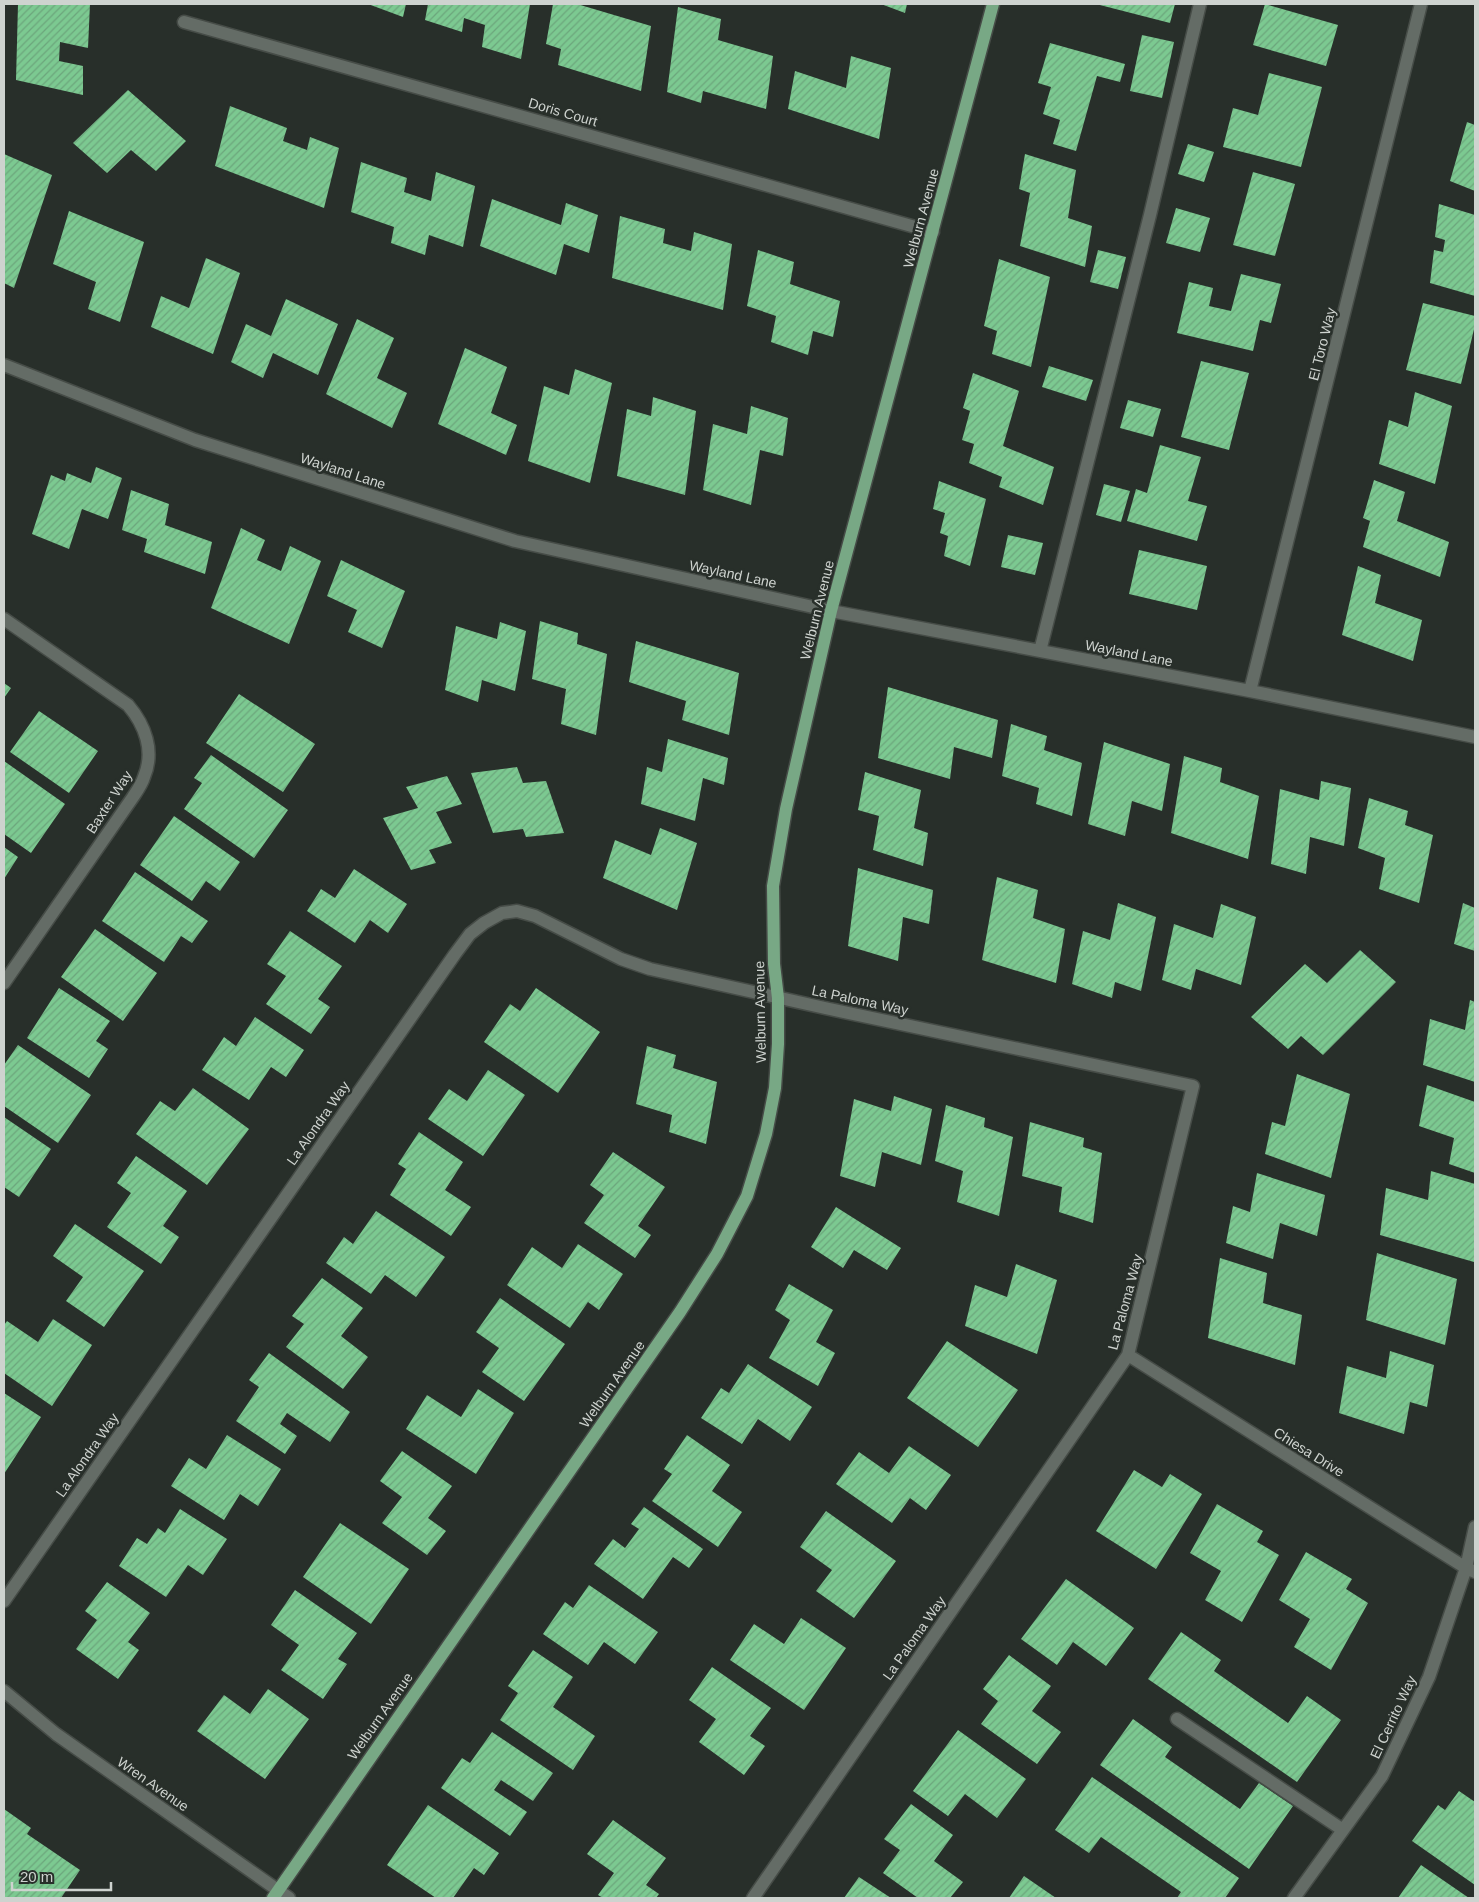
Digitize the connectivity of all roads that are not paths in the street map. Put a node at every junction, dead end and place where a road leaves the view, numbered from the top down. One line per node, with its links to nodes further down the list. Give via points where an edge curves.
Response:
1 (993, 4): 5 (main road, Welburn Avenue)
2 (1200, 4): 9 (street)
3 (1421, 4): 10 (street, El Toro Way)
4 (184, 22): 5 (street, Doris Court)
5 (933, 232): 7 (main road, Welburn Avenue)
6 (4, 365): 7 (street, Wayland Lane, via 195,440 515,541)
7 (830, 611): 9 (street, Wayland Lane); 13 (main road, Welburn Avenue, via 786,809 773,886)
8 (4, 618): 12 (street, Baxter Way, via 128,705 145,731 149,756 145,777 133,797)
9 (1040, 651): 10 (street, Wayland Lane)
10 (1250, 691): 11 (street, Wayland Lane)
11 (1475, 737)
12 (4, 983)
13 (778, 998): 14 (street, La Paloma Way, via 1193,1086); 17 (street, La Alondra Way, via 650,969 621,959 535,916 502,913 484,923 454,954); 21 (main road, Welburn Avenue, via 775,1088 766,1134 747,1196 717,1254)
14 (1128, 1355): 16 (street, Chiesa Drive); 22 (street, La Paloma Way)
15 (1475, 1527): 16 (street, El Cerrito Way)
16 (1470, 1570): 20 (street, El Cerrito Way, via 1426,1685 1382,1776)
17 (4, 1601)
18 (4, 1691): 21 (street, Wren Avenue, via 56,1734)
19 (1177, 1719): 20 (street)
20 (1343, 1830): 23 (street, El Cerrito Way)
21 (280, 1896)
22 (753, 1898)
23 (1294, 1898)

